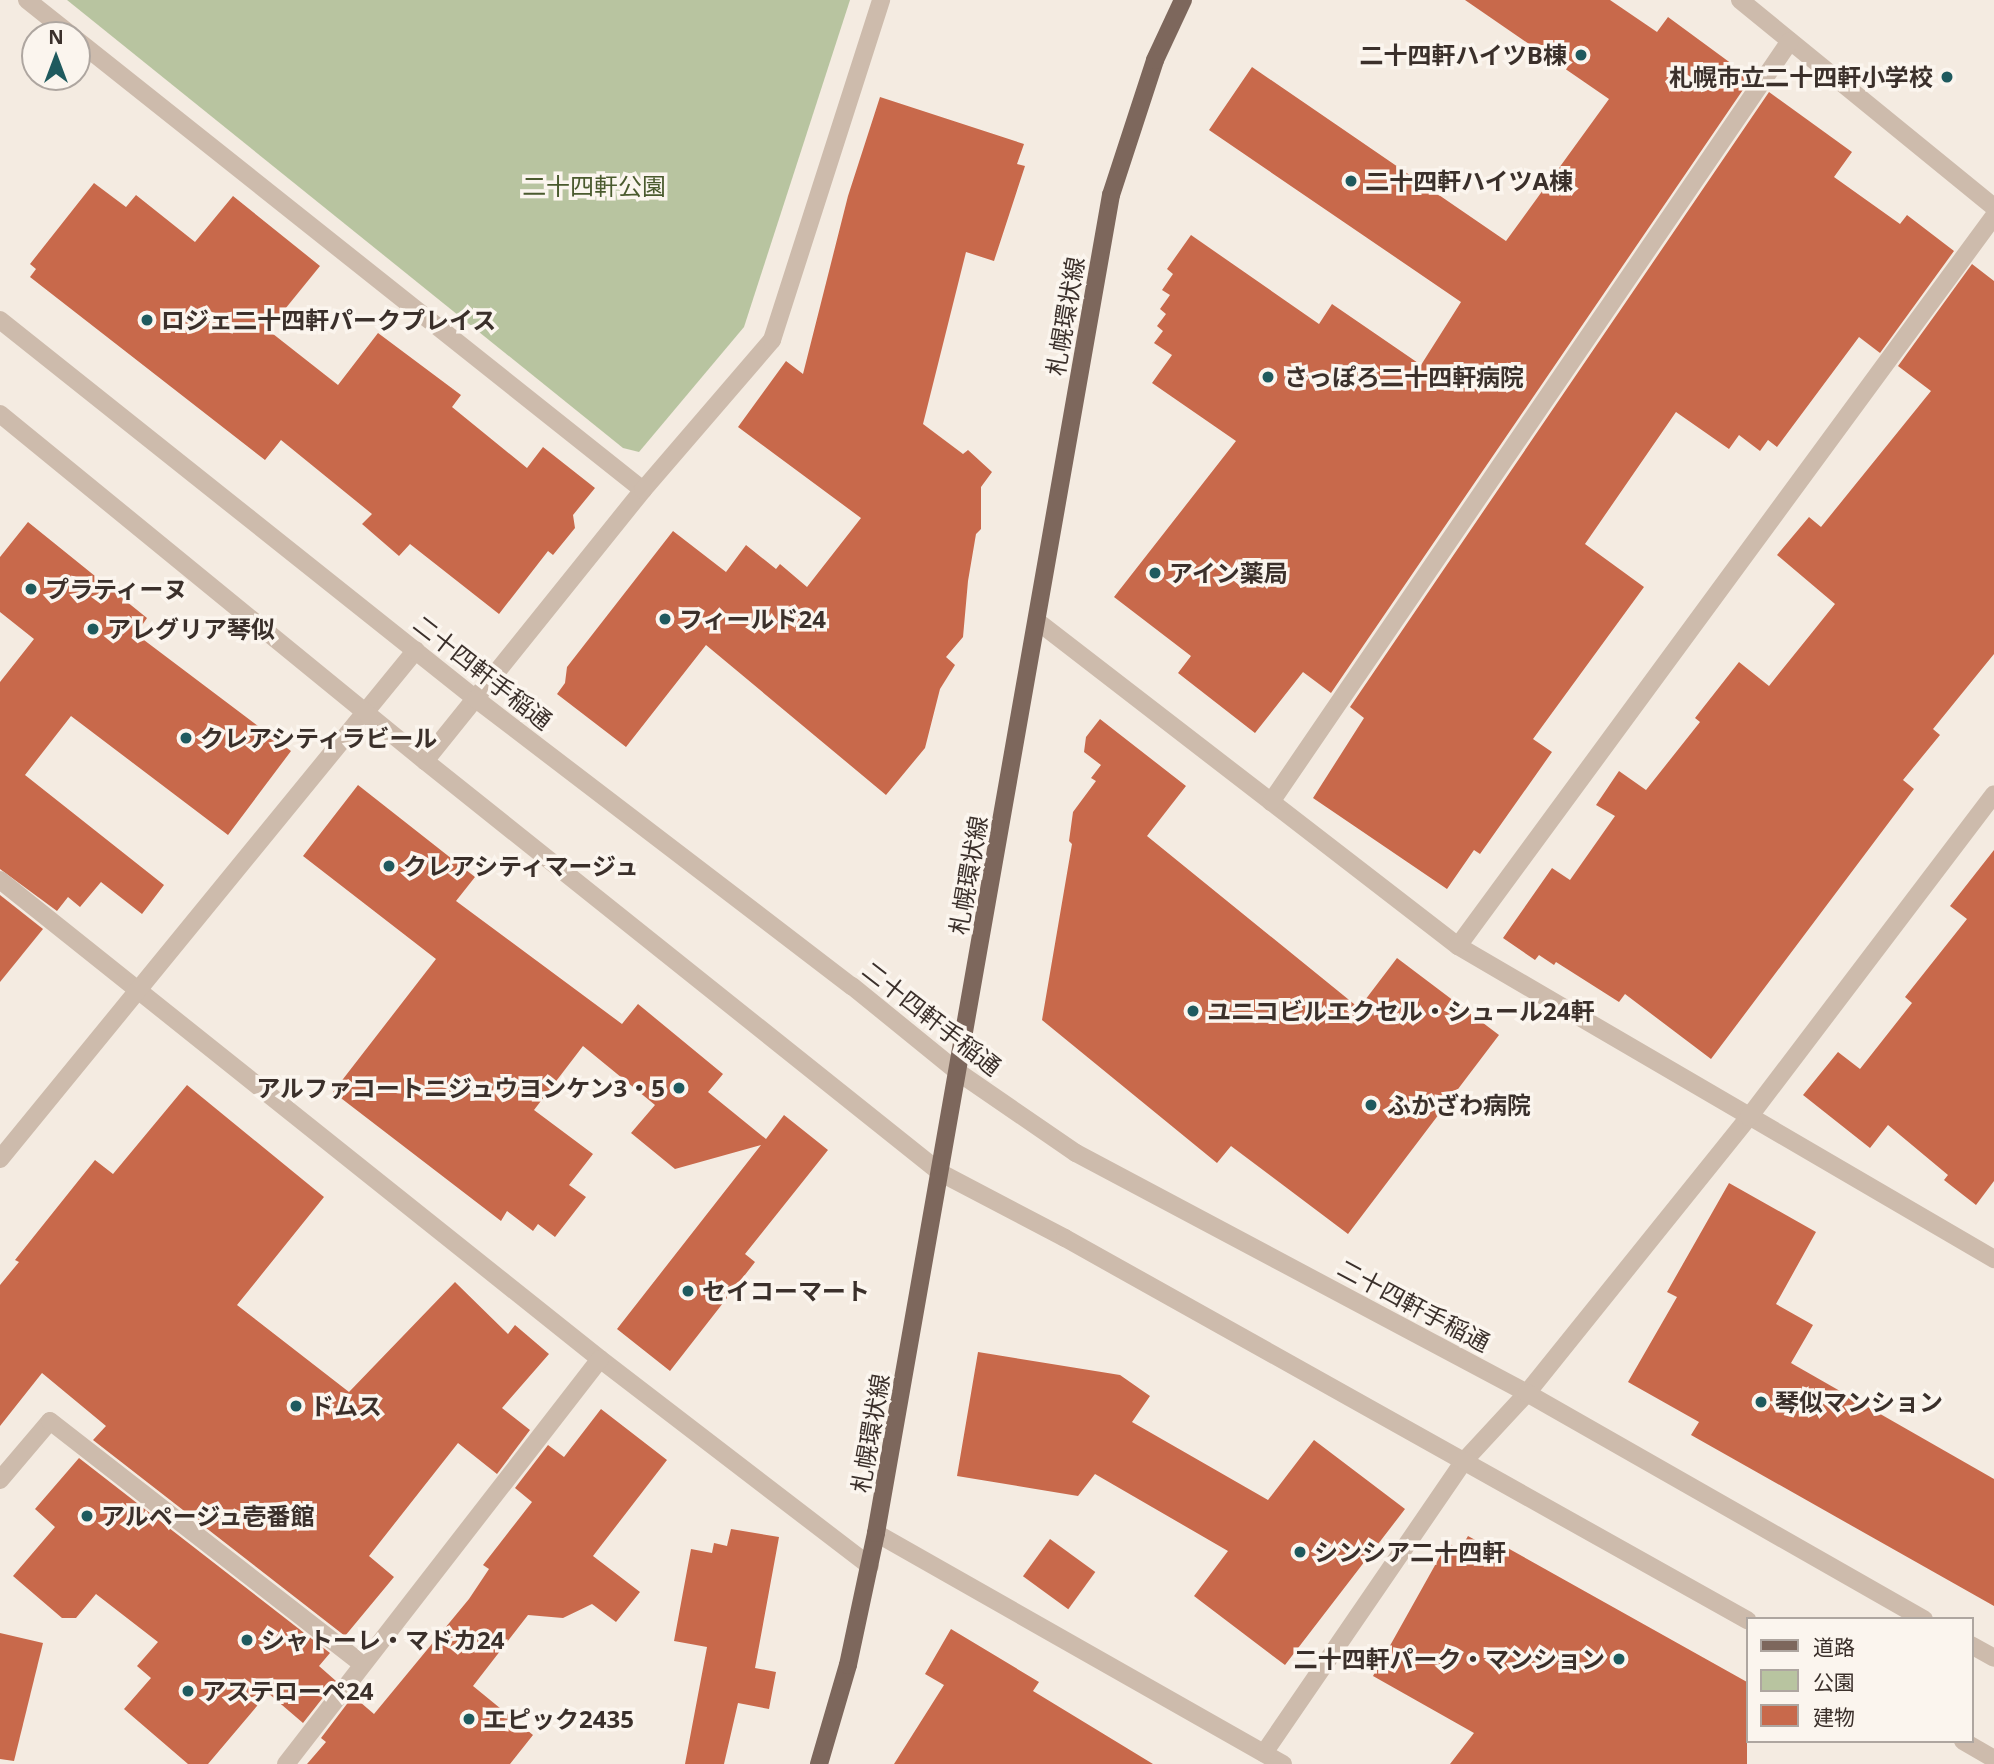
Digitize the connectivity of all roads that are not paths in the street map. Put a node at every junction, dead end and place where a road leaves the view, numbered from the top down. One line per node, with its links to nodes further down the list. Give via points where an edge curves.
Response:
1 (27, 0): 5 (street)
2 (881, 0): 12 (street, via 772,340)
3 (1183, 0): 13 (main road, 札幌環状線, via 1155,61 1111,195)
4 (1740, 0): 6 (street)
5 (53, 21)
6 (1790, 41): 8 (street); 19 (street)
7 (91, 51): 12 (street)
8 (1994, 207)
9 (1994, 216): 21 (street)
10 (0, 320): 14 (street, 二十四軒手稲通)
11 (0, 414): 16 (street)
12 (643, 490): 15 (street)
13 (1037, 621): 19 (street); 23 (main road, 札幌環状線)
14 (416, 650): 15 (street, 二十四軒手稲通); 16 (street)
15 (476, 699): 17 (street); 23 (street, 二十四軒手稲通)
16 (366, 712): 17 (street); 22 (street)
17 (425, 761): 26 (street)
18 (1994, 794): 24 (street)
19 (1271, 802): 21 (street)
20 (0, 880): 22 (street)
21 (1458, 946): 24 (street)
22 (138, 991): 25 (street); 28 (street)
23 (958, 1072): 26 (main road, 札幌環状線); 29 (street, 二十四軒手稲通, via 1076,1153)
24 (1749, 1117): 27 (street); 29 (street)
25 (0, 1159)
26 (941, 1173): 30 (street); 32 (main road, 札幌環状線)
27 (1994, 1259)
28 (600, 1359): 33 (street); 38 (street)
29 (1527, 1393): 30 (street); 34 (street, 二十四軒手稲通)
30 (1464, 1461): 35 (street); 40 (street)
31 (0, 1480): 38 (street, via 50,1421)
32 (876, 1533): 33 (main road, 札幌環状線); 40 (street)
33 (870, 1566): 43 (main road, 札幌環状線, via 848,1665)
34 (1920, 1617)
35 (1745, 1619)
36 (1973, 1646): 37 (street)
37 (1994, 1658)
38 (362, 1664): 42 (street)
39 (1966, 1743): 41 (street)
40 (1264, 1753): 44 (street)
41 (1994, 1759)
42 (286, 1764)
43 (818, 1764)
44 (1283, 1764)

